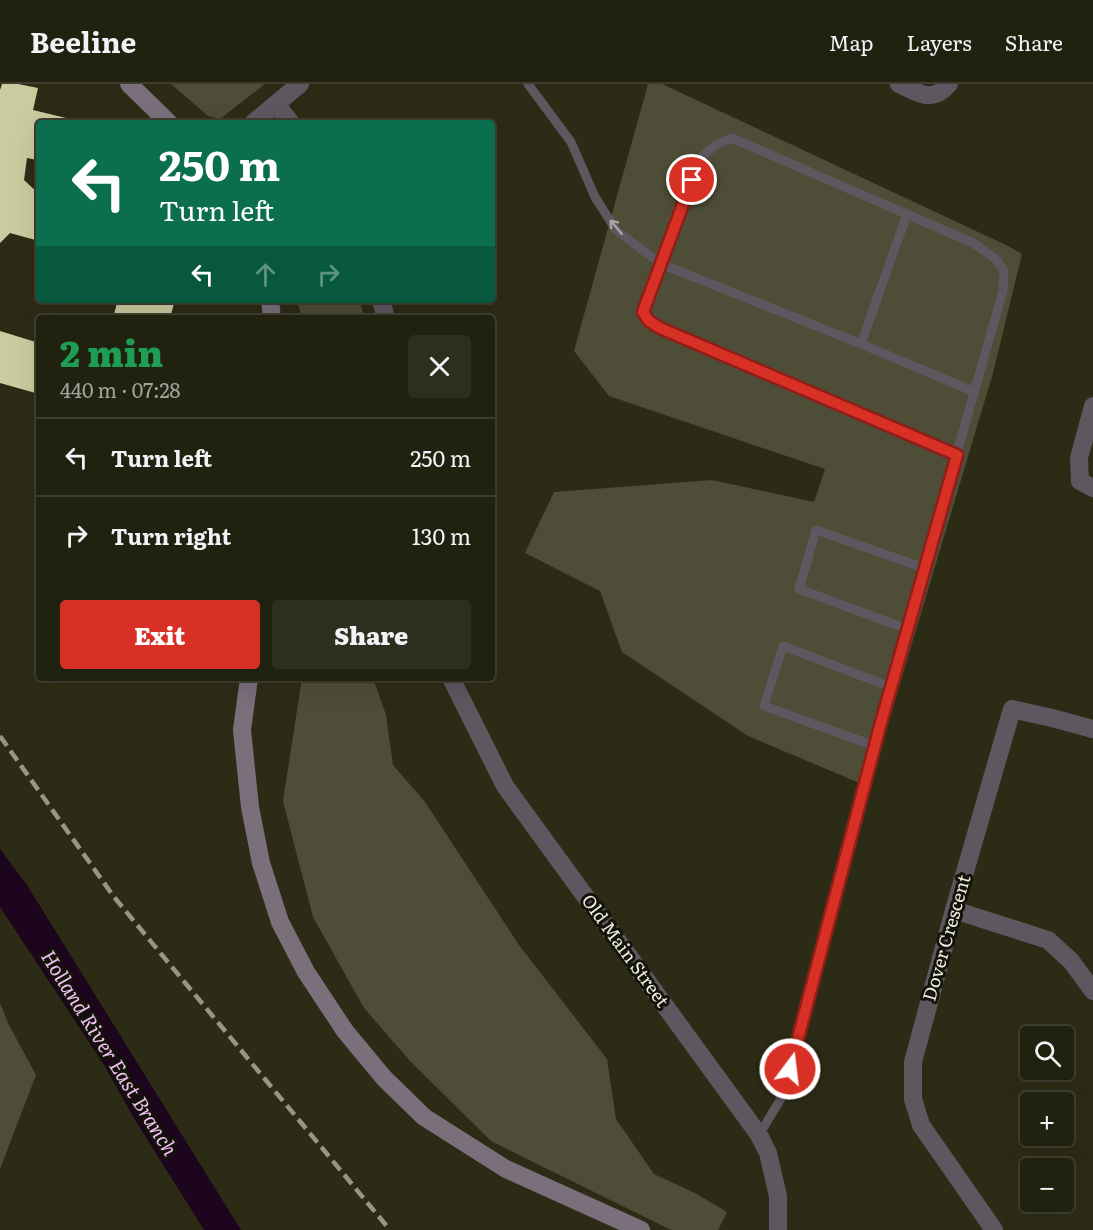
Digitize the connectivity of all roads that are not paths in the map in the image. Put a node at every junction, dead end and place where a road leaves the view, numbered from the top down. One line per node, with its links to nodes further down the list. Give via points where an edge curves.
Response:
1 (129, 84): 7 (main road)
2 (300, 84): 6 (street)
3 (528, 84): 11 (lane, one-way to 3, via 616,230 595,197 571,142)
4 (899, 84): 5 (street, via 926,96 943,91)
5 (949, 84)
6 (276, 104): 8 (street); 9 (street)
7 (166, 120)
8 (257, 120)
9 (289, 120)
10 (907, 214): 11 (lane, via 732,138 699,159); 12 (lane); 13 (lane, via 973,243 996,259 1004,271 1003,291)
11 (661, 264): 12 (lane); 15 (lane, via 643,312 649,321)
12 (861, 344): 13 (lane)
13 (975, 392): 15 (lane)
14 (1093, 406): 16 (street, via 1079,458 1080,481)
15 (957, 455): 17 (lane)
16 (1093, 488)
17 (924, 568): 18 (lane); 18 (lane, via 816,530 799,589)
18 (907, 628): 21 (lane)
19 (249, 681): 27 (main road, via 242,730 261,863 280,921 306,972 345,1031 384,1078 424,1117 506,1169)
20 (452, 681): 26 (street, Old Main Street, via 505,786)
21 (891, 687): 23 (lane); 23 (lane, via 783,646 764,706)
22 (1093, 729): 24 (street, Dover Crescent, via 1012,709)
23 (875, 746): 26 (lane, via 784,1092)
24 (954, 910): 25 (street, via 1048,940 1071,961); 29 (street, Dover Crescent, via 913,1062 913,1099 921,1125)
25 (1093, 991)
26 (759, 1135): 28 (street, Old Main Street, via 768,1153 778,1196)
27 (641, 1230)
28 (778, 1230)
29 (993, 1230)

